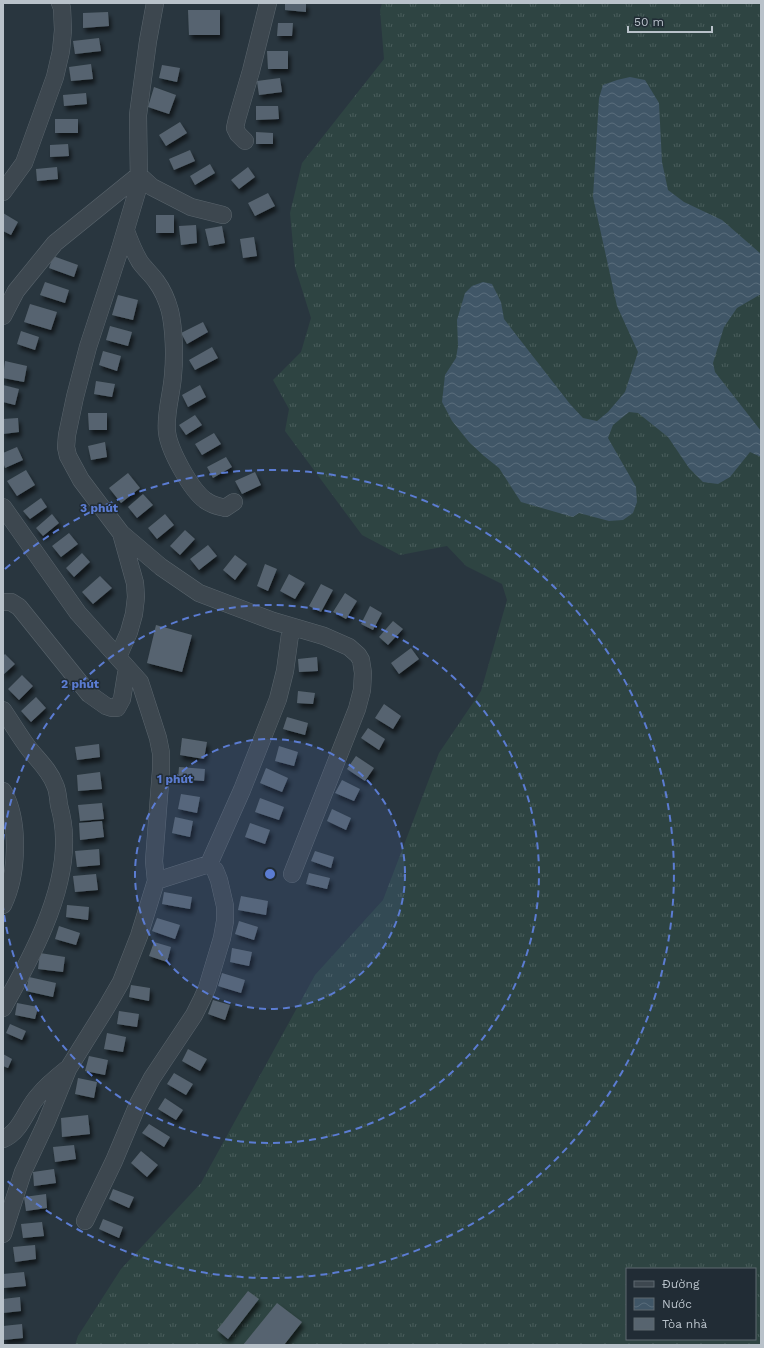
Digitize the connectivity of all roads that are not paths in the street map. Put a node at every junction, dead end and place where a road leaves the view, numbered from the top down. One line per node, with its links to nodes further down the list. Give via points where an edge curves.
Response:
1 (155, 3): 5 (street, via 138,115)
2 (268, 3): 4 (street, via 235,128)
3 (65, 5): 6 (street, via 61,51 54,76 24,163)
4 (245, 141)
5 (139, 175): 7 (street, via 152,187 191,207); 8 (street, via 137,196); 9 (street, via 55,243 16,291)
6 (3, 192)
7 (223, 215)
8 (126, 232): 10 (street, via 140,261 167,300 170,313 174,374 167,433 173,452 181,469 204,500 214,506 225,508); 12 (street, via 88,347 66,447 81,480)
9 (3, 316)
10 (234, 502)
11 (3, 507): 15 (street, via 78,613)
12 (121, 533): 14 (street, via 161,567 199,593); 15 (street, via 135,583 136,597)
13 (3, 602): 15 (street, via 11,602 19,607 90,694 112,708 117,708 122,699)
14 (291, 626): 18 (street, via 282,684 273,713); 19 (street, via 349,647 361,660 363,673 357,709)
15 (123, 662): 20 (street, via 140,682 161,753 161,789 154,861)
16 (3, 710): 22 (street, via 43,764 55,785 63,821 64,840 63,864 54,902)
17 (3, 791): 21 (street, via 8,800 16,858)
18 (209, 864): 20 (street); 25 (street, via 219,880 225,906 225,921 207,988 194,1015 138,1104)
19 (292, 874)
20 (156, 881): 23 (street, via 121,982)
21 (3, 905)
22 (3, 1008)
23 (68, 1069): 24 (street, via 37,1096 17,1128); 26 (street, via 23,1172)
24 (3, 1139)
25 (85, 1221)
26 (3, 1234)

